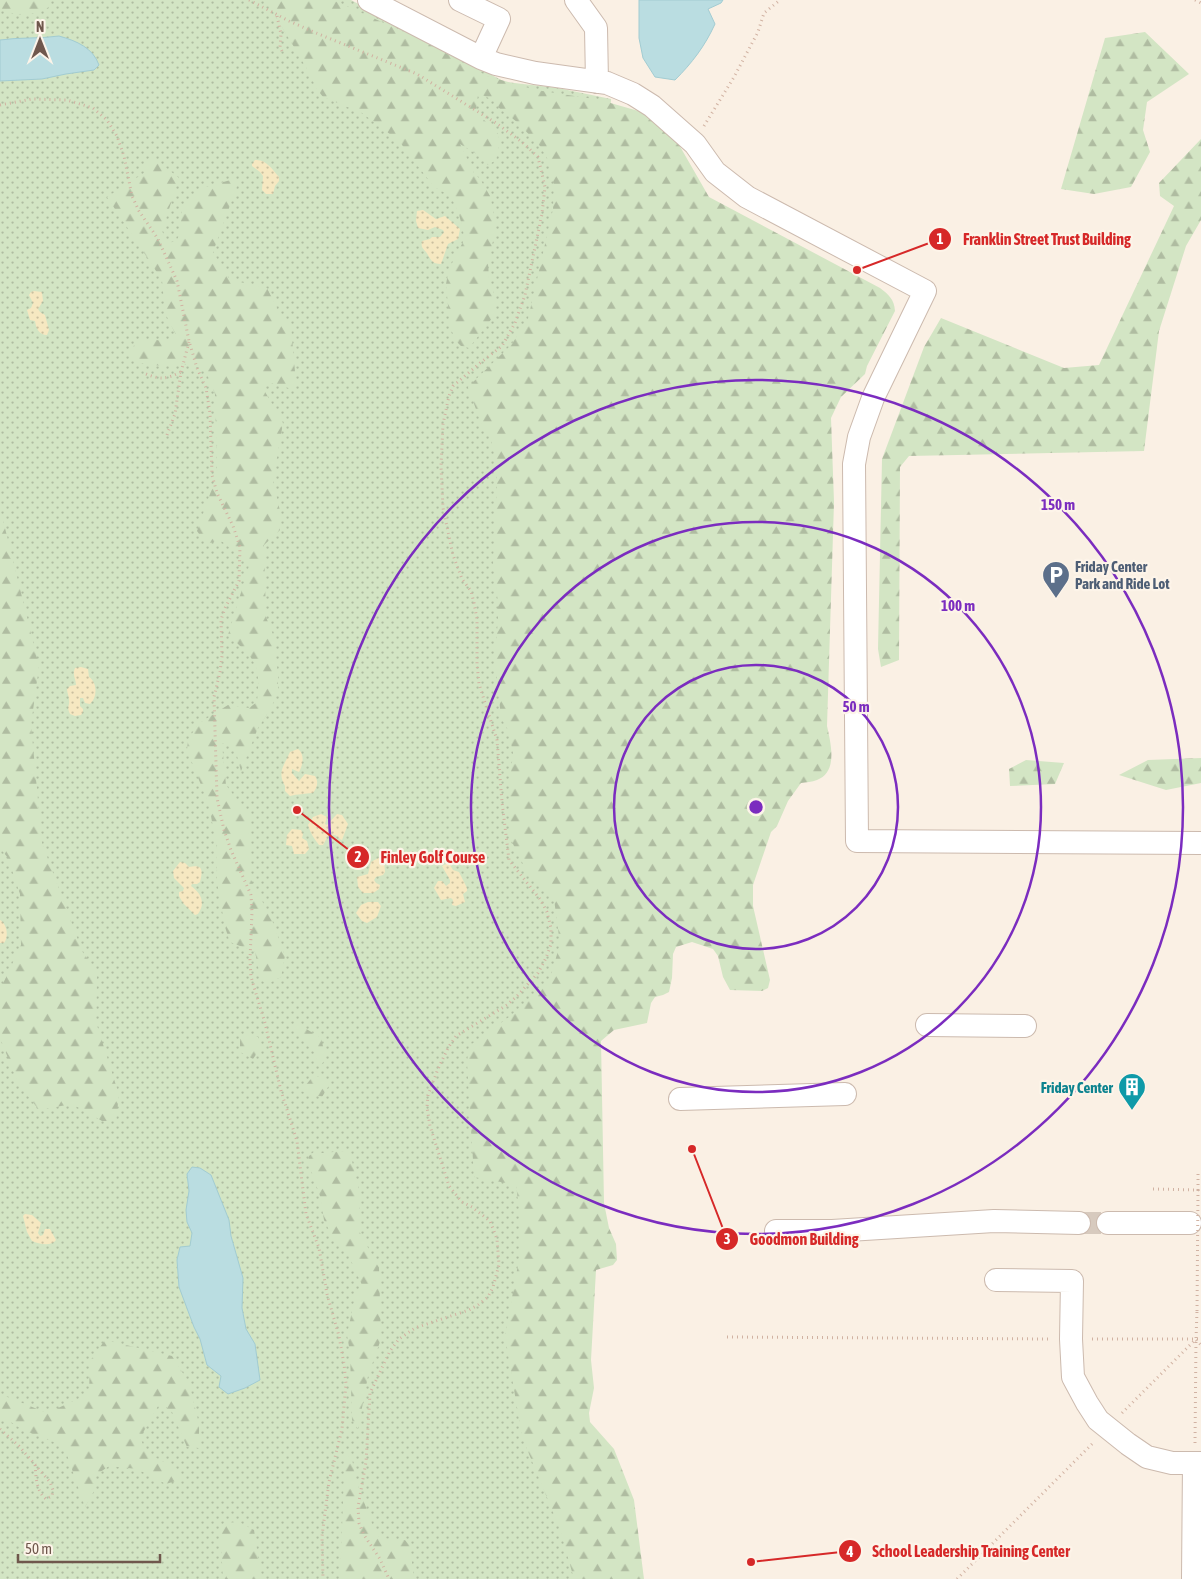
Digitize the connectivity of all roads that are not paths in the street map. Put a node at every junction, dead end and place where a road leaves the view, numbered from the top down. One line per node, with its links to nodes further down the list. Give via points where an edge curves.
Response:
1 (369, 0): 4 (lane)
2 (460, 0): 4 (lane, via 499,19)
3 (576, 0): 5 (lane, via 596,28)
4 (481, 58): 5 (lane, via 535,73)
5 (597, 82): 6 (lane, via 633,94 652,106 695,144 715,172 748,197 925,292 873,398 859,437 854,464 857,841)
6 (1201, 843)
7 (927, 1025): 8 (lane)
8 (1025, 1026)
9 (845, 1094): 10 (lane)
10 (680, 1099)
11 (1079, 1223): 14 (lane, via 994,1222)
12 (1108, 1223): 13 (lane)
13 (1190, 1223)
14 (776, 1231)
15 (996, 1280): 16 (lane, via 1072,1280 1073,1377 1086,1403 1098,1420 1147,1457 1172,1463)
16 (1198, 1463): 17 (lane)
17 (1193, 1579)

